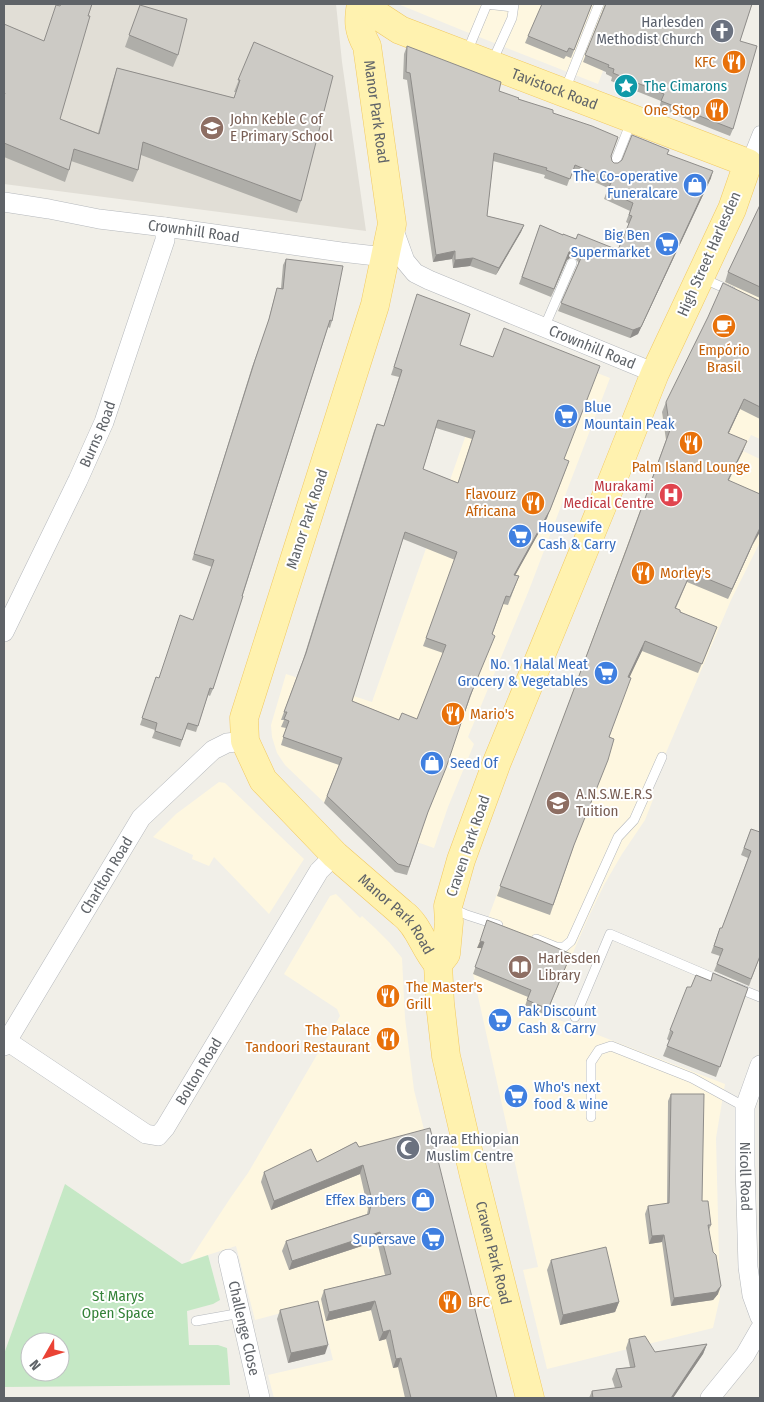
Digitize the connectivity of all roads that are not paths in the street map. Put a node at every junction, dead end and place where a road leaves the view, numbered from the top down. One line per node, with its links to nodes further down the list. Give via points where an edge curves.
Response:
1 (361, 4): 7 (main road, Manor Park Road, via 358,17)
2 (370, 4): 6 (main road, Tavistock Road, via 377,14)
3 (486, 4): 5 (lane); 8 (lane)
4 (599, 4): 10 (lane)
5 (513, 5): 9 (lane, via 512,18)
6 (400, 30): 7 (main road, via 381,34); 8 (main road, Tavistock Road)
7 (366, 46): 16 (main road, Manor Park Road)
8 (466, 55): 9 (main road, Tavistock Road)
9 (491, 65): 10 (main road, Tavistock Road)
10 (564, 93): 11 (main road, Tavistock Road)
11 (632, 119): 13 (main road, Tavistock Road); 14 (lane)
12 (760, 133): 13 (street, High Street Harlesden)
13 (748, 163): 20 (main road, High Street Harlesden, via 732,208)
14 (614, 165)
15 (4, 202): 17 (street, Crownhill Road, via 99,220)
16 (392, 224): 18 (main road, Manor Park Road); 22 (street, Crownhill Road, via 405,261 416,273)
17 (165, 227): 18 (street, Crownhill Road); 24 (street, Burns Road, via 165,240 104,422)
18 (385, 257): 25 (main road, Manor Park Road, via 375,305 244,718)
19 (572, 263): 22 (lane)
20 (700, 276): 21 (lane); 23 (main road, High Street Harlesden)
21 (738, 294)
22 (544, 328): 23 (street, Crownhill Road)
23 (655, 373): 28 (main road, Craven Park Road, via 497,762 461,860)
24 (4, 632)
25 (245, 741): 27 (main road, Manor Park Road, via 263,780); 35 (street, Charlton Road, via 227,743 213,750 141,818)
26 (662, 757): 31 (lane, via 634,820 618,837 571,940 564,947 556,947)
27 (335, 854): 29 (main road, Manor Park Road); 35 (street, Bolton Road, via 320,871 158,1136 146,1134)
28 (448, 906): 29 (main road); 30 (lane, via 467,916); 32 (main road, Craven Park Road, via 446,954)
29 (410, 918): 32 (main road, Manor Park Road)
30 (504, 927)
31 (530, 937)
32 (438, 964): 45 (main road, Craven Park Road, via 446,1056)
33 (760, 998): 34 (lane, via 610,934)
34 (575, 1017)
35 (5, 1044)
36 (760, 1066): 37 (street, Nicoll Road)
37 (745, 1107): 38 (lane, via 692,1078 611,1046 599,1050 591,1062); 41 (street, Nicoll Road, via 748,1267 752,1295)
38 (591, 1117)
39 (228, 1259): 40 (street, Challenge Close)
40 (240, 1313): 42 (lane); 44 (street, Challenge Close)
41 (760, 1317)
42 (196, 1321)
43 (760, 1329): 46 (street, via 745,1355)
44 (260, 1398)
45 (530, 1398)
46 (710, 1398)

